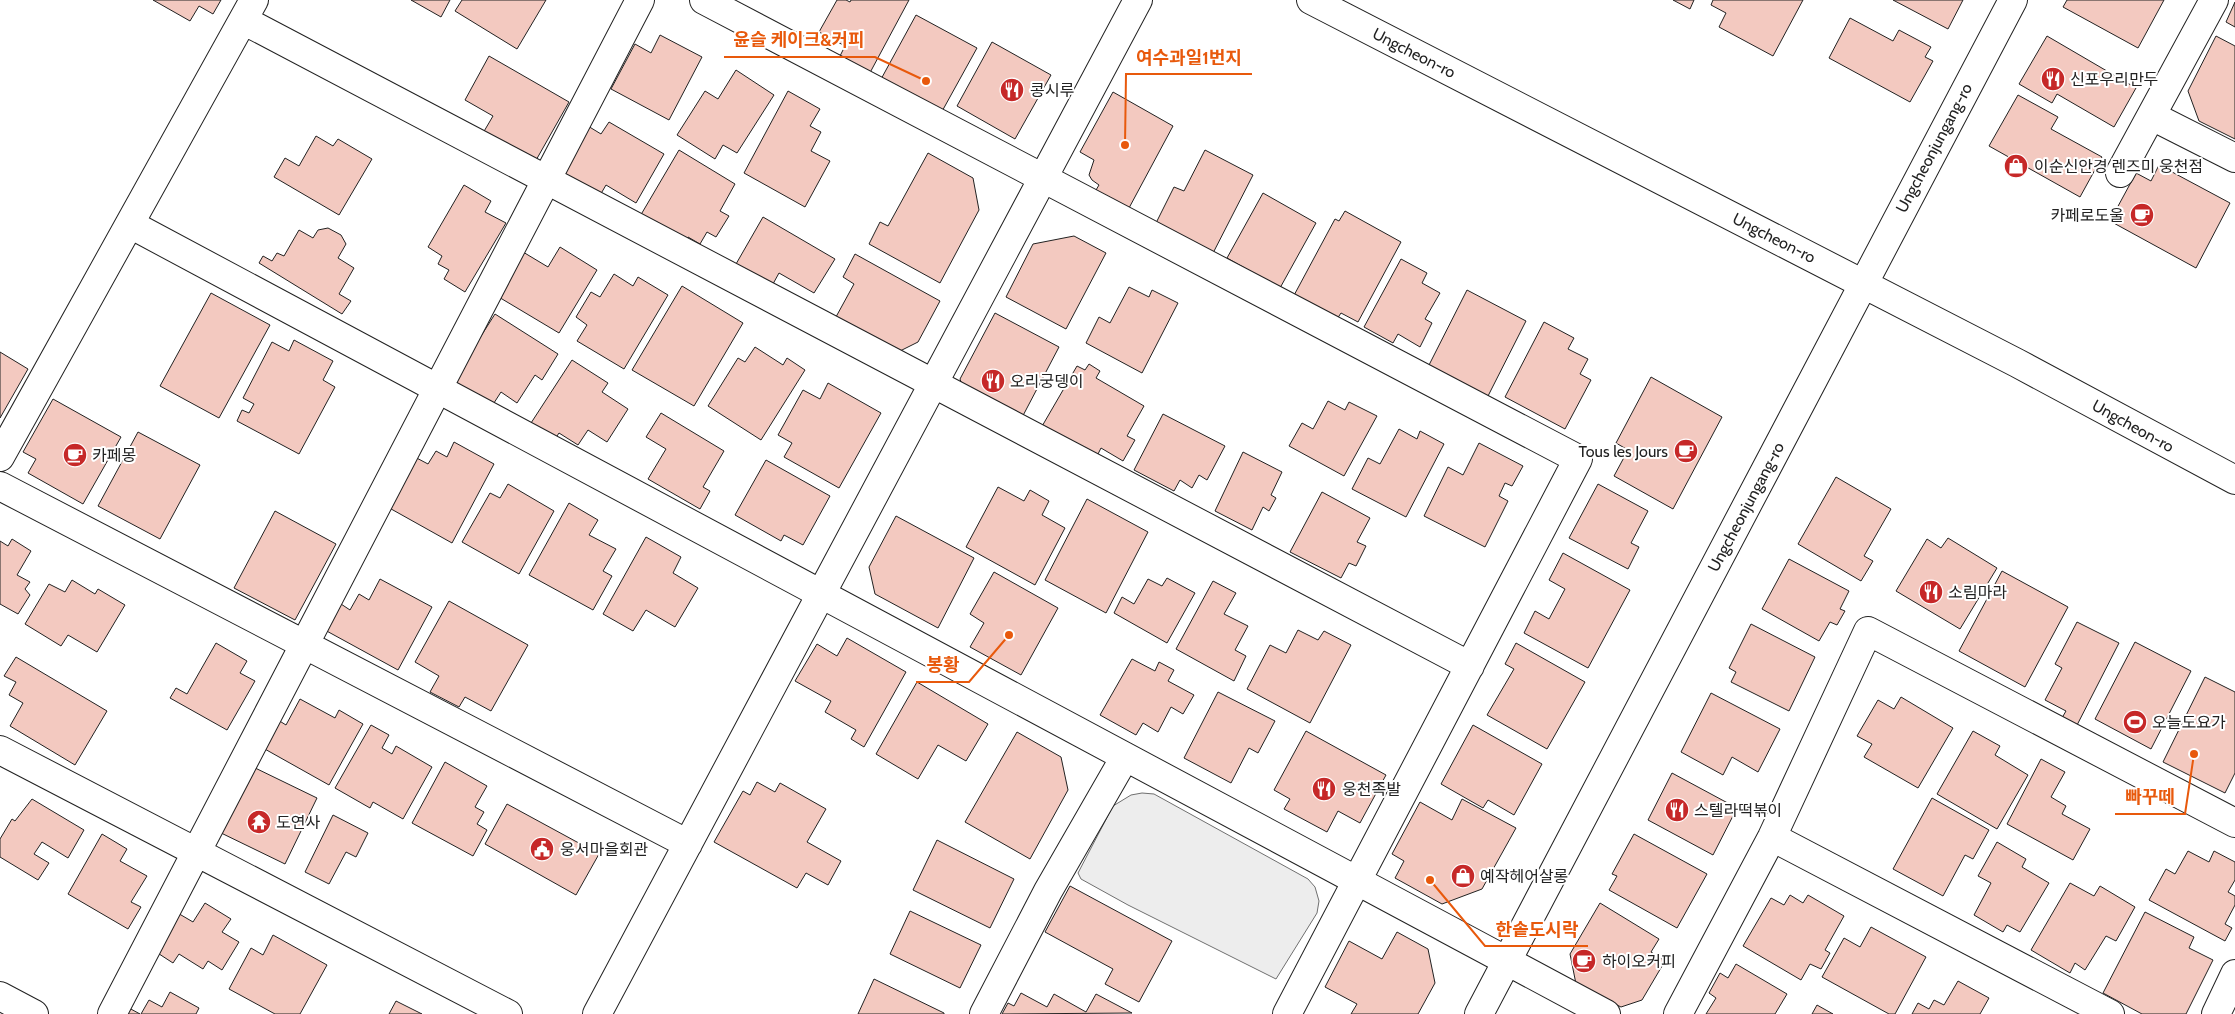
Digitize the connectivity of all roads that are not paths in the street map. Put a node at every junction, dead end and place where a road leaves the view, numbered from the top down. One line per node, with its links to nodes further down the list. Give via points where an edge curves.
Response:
1 (640, 0): 12 (street)
2 (704, 0): 11 (street)
3 (1138, 0): 11 (street)
4 (1311, 0): 14 (street, Ungcheon-ro)
5 (2013, 0): 14 (street, Ungcheonjungang-ro)
6 (2214, 0): 8 (street)
7 (248, 10): 12 (street); 13 (street)
8 (2152, 116): 9 (street); 10 (street)
9 (2235, 158)
10 (2120, 173)
11 (1043, 178): 15 (street); 22 (street, via 1578,458)
12 (546, 180): 15 (street); 16 (street)
13 (130, 224): 16 (street); 17 (street)
14 (1862, 284): 18 (street, Ungcheon-ro, via 2009,358); 30 (street, Ungcheonjungang-ro)
15 (934, 384): 20 (street); 22 (street)
16 (438, 389): 20 (street); 21 (street)
17 (0, 457)
18 (2235, 480)
19 (0, 486): 21 (street)
20 (821, 594): 24 (street); 27 (street)
21 (305, 644): 27 (street); 28 (street)
22 (1470, 666): 29 (street)
23 (0, 750): 28 (street)
24 (1125, 757): 29 (street); 37 (street, via 1048,890)
25 (2235, 823): 26 (street, via 1868,631)
26 (1772, 837): 41 (street); 42 (street)
27 (688, 844): 36 (street)
28 (196, 852): 34 (street); 35 (street)
29 (1356, 882): 30 (street); 38 (street)
30 (1507, 962): 39 (street, Ungcheonjungang-ro); 40 (street)
31 (2235, 974): 43 (street)
32 (0, 996): 33 (street)
33 (34, 1014)
34 (112, 1014)
35 (508, 1014)
36 (597, 1014)
37 (984, 1014)
38 (1287, 1014)
39 (1479, 1014)
40 (1606, 1014)
41 (1678, 1014)
42 (2110, 1014)
43 (2216, 1014)

